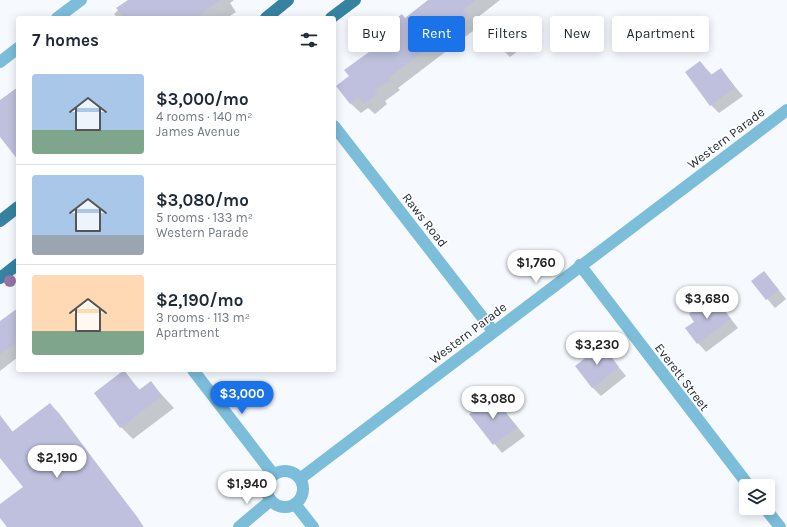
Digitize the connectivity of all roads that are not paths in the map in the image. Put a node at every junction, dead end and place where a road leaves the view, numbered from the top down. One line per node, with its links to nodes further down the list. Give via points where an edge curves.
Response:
1 (81, 0): 4 (street)
2 (288, 0): 5 (main road)
3 (354, 0): 6 (main road)
4 (60, 16)
5 (268, 16)
6 (334, 16)
7 (16, 50): 8 (street)
8 (0, 62)
9 (787, 110): 13 (street, Western Parade)
10 (336, 129): 16 (street, Raws Road)
11 (16, 209): 12 (main road)
12 (0, 221)
13 (580, 265): 16 (street, Western Parade); 20 (street, Everett Street)
14 (16, 266): 15 (main road)
15 (0, 278)
16 (493, 331): 19 (street, Western Parade)
17 (195, 372): 18 (street)
18 (273, 474): 19 (street, via 278,471 291,471); 21 (street, via 266,483)
19 (300, 478): 22 (street, via 303,485 302,496)
20 (743, 479)
21 (270, 501): 22 (street, via 278,506 289,507); 24 (street)
22 (295, 504): 25 (street)
23 (771, 515): 26 (street)
24 (239, 527)
25 (313, 527)
26 (780, 527)

